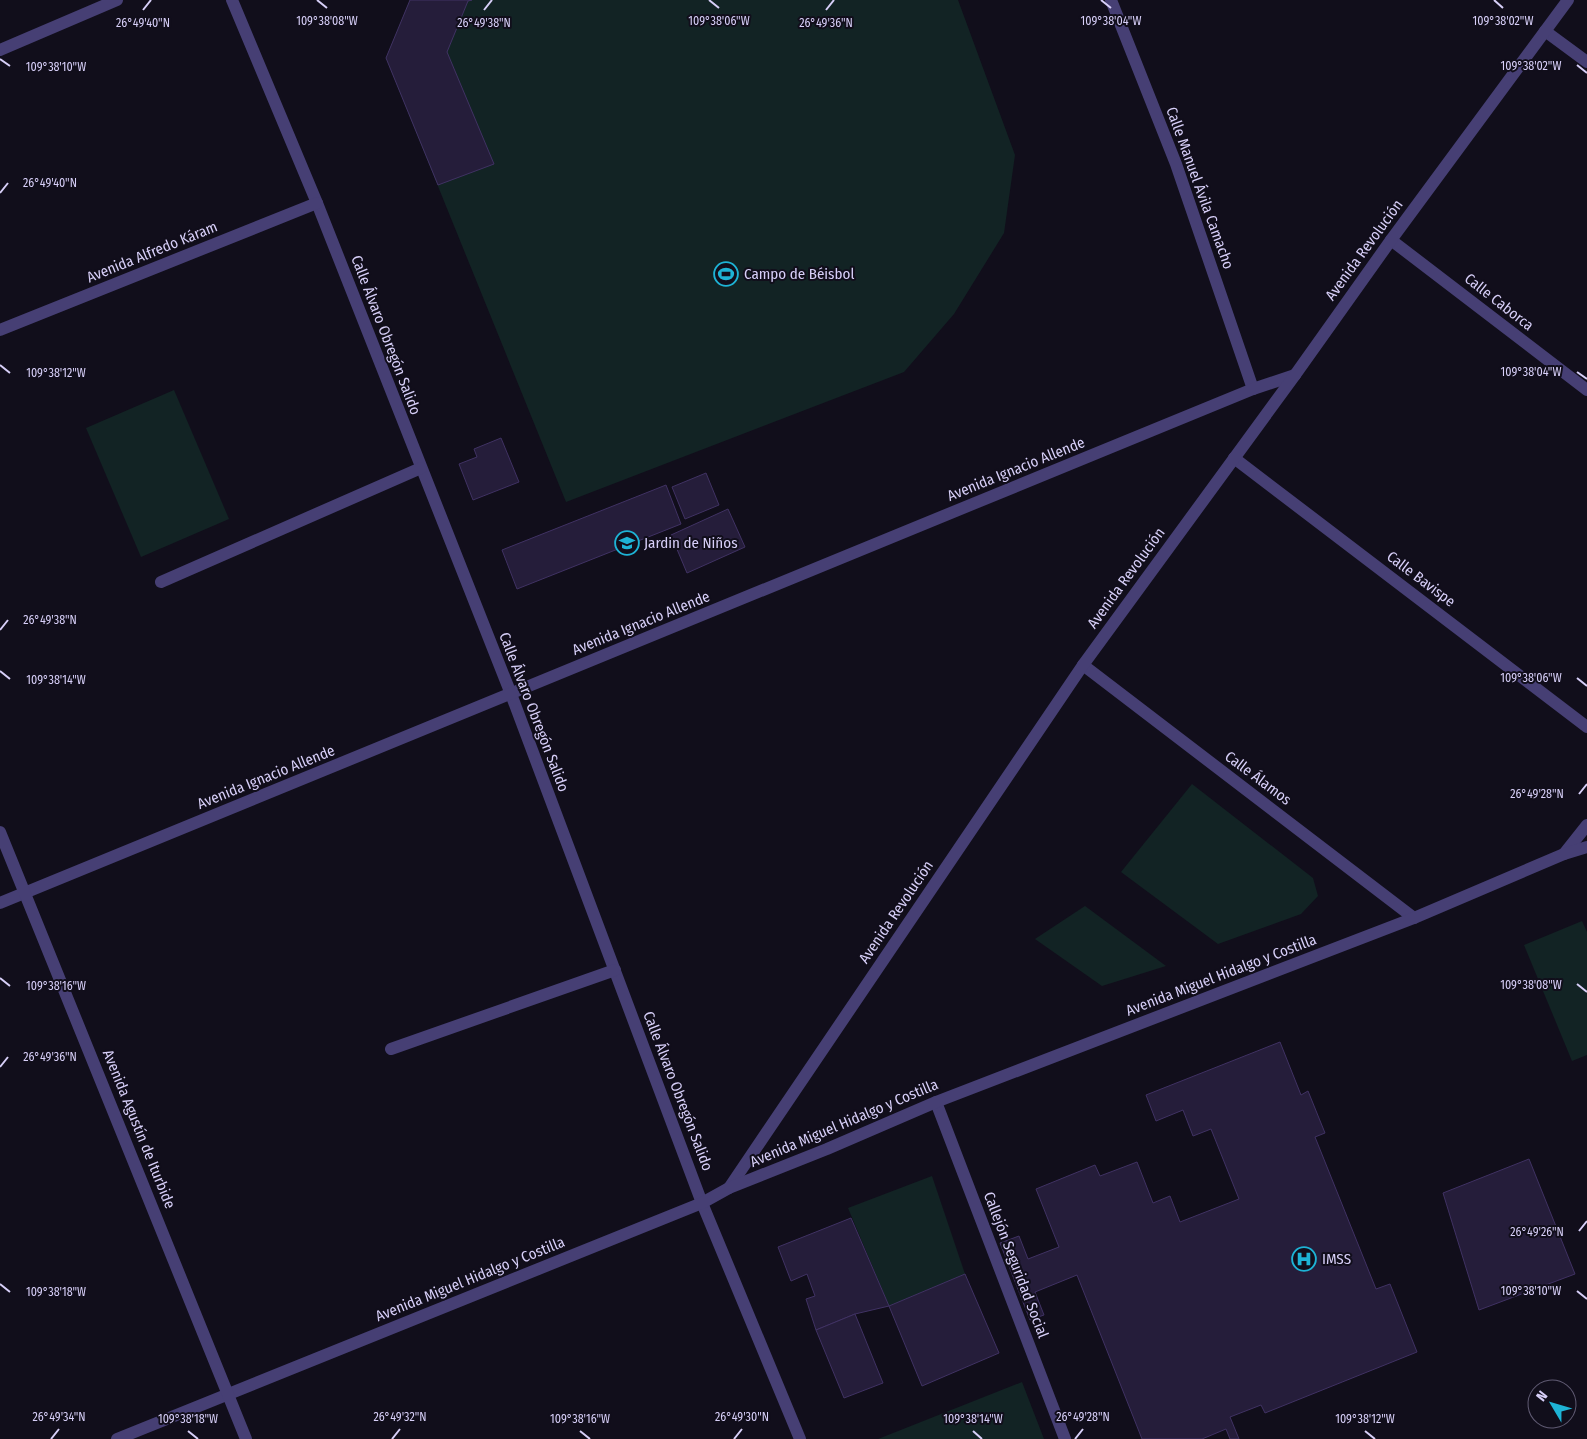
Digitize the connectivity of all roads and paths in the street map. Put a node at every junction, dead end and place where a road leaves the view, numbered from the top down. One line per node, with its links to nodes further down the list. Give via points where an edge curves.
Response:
1 (117, 0): 6 (street)
2 (232, 0): 8 (street, Calle Álvaro Obregón Salido)
3 (1111, 0): 12 (street, Calle Manuel Ávila Camacho, via 1176,164)
4 (1568, 0): 5 (street, Avenida Revolución)
5 (1545, 31): 7 (street); 9 (street, Avenida Revolución)
6 (0, 50)
7 (1587, 62)
8 (317, 203): 10 (street, Avenida Alfredo Káram); 15 (street, Calle Álvaro Obregón Salido)
9 (1391, 240): 11 (street, Avenida Revolución); 13 (street, Calle Caborca)
10 (0, 330)
11 (1295, 375): 12 (street, Avenida Ignacio Allende); 14 (street, Avenida Revolución)
12 (1253, 389): 18 (street, Avenida Ignacio Allende)
13 (1587, 390)
14 (1234, 458): 17 (street, Avenida Revolución); 19 (street, Calle Bavispe)
15 (421, 468): 16 (street); 18 (street, Calle Álvaro Obregón Salido)
16 (161, 582)
17 (1083, 665): 26 (street, Calle Álamos); 30 (street, Avenida Revolución)
18 (510, 694): 24 (street, Avenida Ignacio Allende); 27 (street, Calle Álvaro Obregón Salido)
19 (1587, 727)
20 (1587, 825): 23 (street)
21 (0, 832): 24 (street, Avenida Agustín de Iturbide)
22 (1587, 847): 23 (street, Avenida Miguel Hidalgo y Costilla)
23 (1564, 854): 26 (street, Avenida Miguel Hidalgo y Costilla)
24 (25, 893): 25 (street, Avenida Ignacio Allende); 32 (street, Avenida Agustín de Iturbide)
25 (0, 903)
26 (1414, 918): 29 (street, Avenida Miguel Hidalgo y Costilla)
27 (615, 970): 28 (street); 31 (street, Calle Álvaro Obregón Salido)
28 (391, 1049)
29 (936, 1102): 30 (street, Avenida Miguel Hidalgo y Costilla, via 827,1150); 36 (street, Callejón Seguridad Social)
30 (729, 1188): 31 (street, Avenida Miguel Hidalgo y Costilla)
31 (702, 1203): 32 (street, Avenida Miguel Hidalgo y Costilla); 35 (street, Calle Álvaro Obregón Salido)
32 (229, 1394): 33 (street, Avenida Miguel Hidalgo y Costilla); 34 (street, Avenida Agustín de Iturbide)
33 (117, 1439)
34 (246, 1439)
35 (800, 1439)
36 (1065, 1439)

